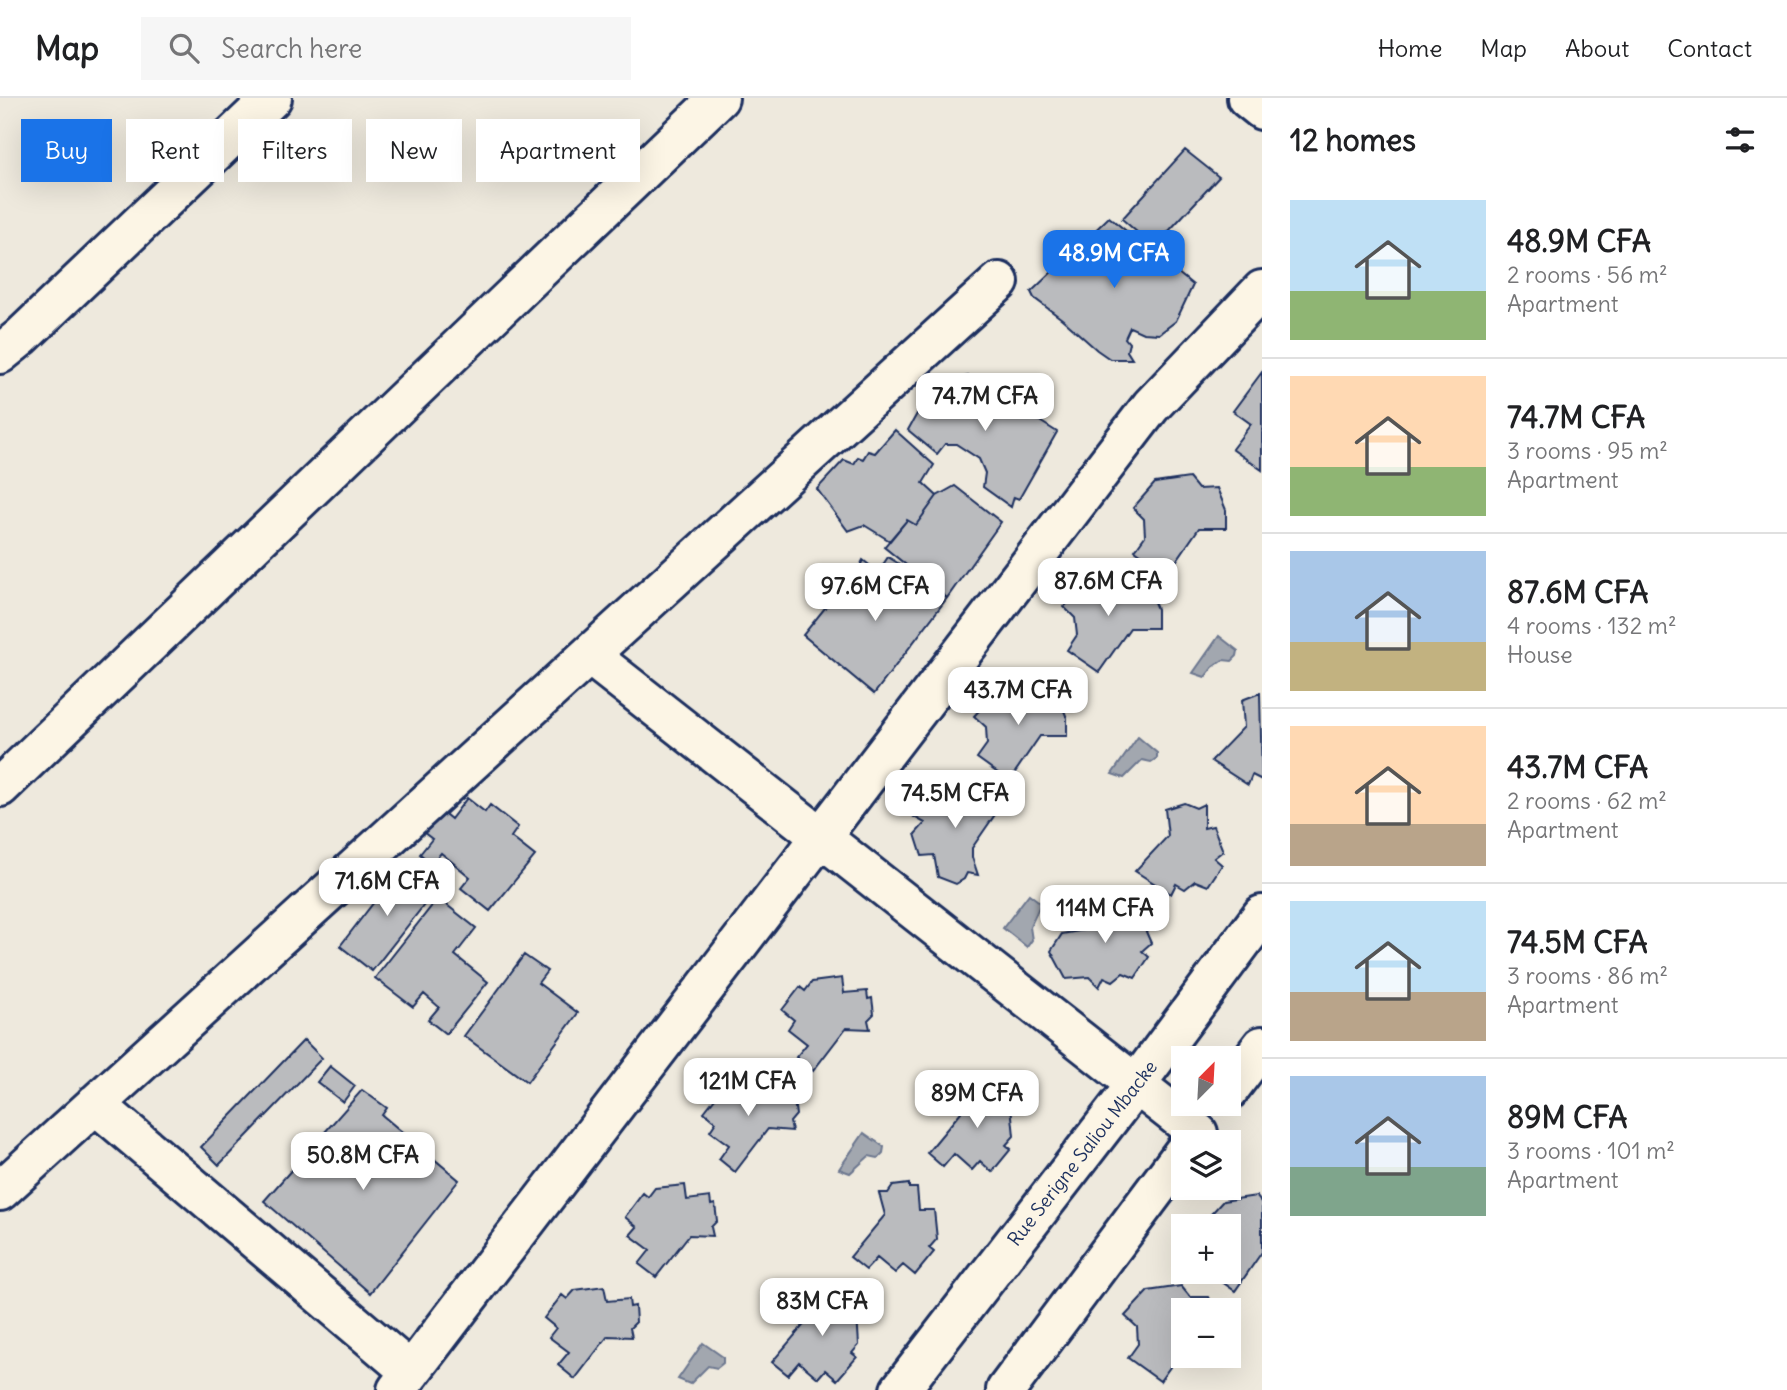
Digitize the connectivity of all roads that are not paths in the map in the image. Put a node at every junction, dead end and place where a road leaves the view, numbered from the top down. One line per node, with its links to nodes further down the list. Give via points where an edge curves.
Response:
1 (272, 98): 7 (street)
2 (719, 98): 9 (street)
3 (1247, 98): 4 (street)
4 (1262, 110)
5 (999, 282): 8 (street)
6 (1262, 290): 10 (street, via 1151,406)
7 (7, 336)
8 (589, 655): 10 (street); 15 (street)
9 (0, 787)
10 (820, 838): 14 (street); 19 (street)
11 (1262, 915): 14 (street, Rue Serigne Saliou Mbacke)
12 (1262, 1046): 13 (street)
13 (1241, 1074)
14 (1137, 1083): 16 (street); 20 (street, Rue Serigne Saliou Mbacke)
15 (95, 1104): 18 (street); 19 (street)
16 (1194, 1130)
17 (1171, 1169): 21 (street)
18 (0, 1191)
19 (404, 1381)
20 (902, 1389)
21 (1006, 1390)

